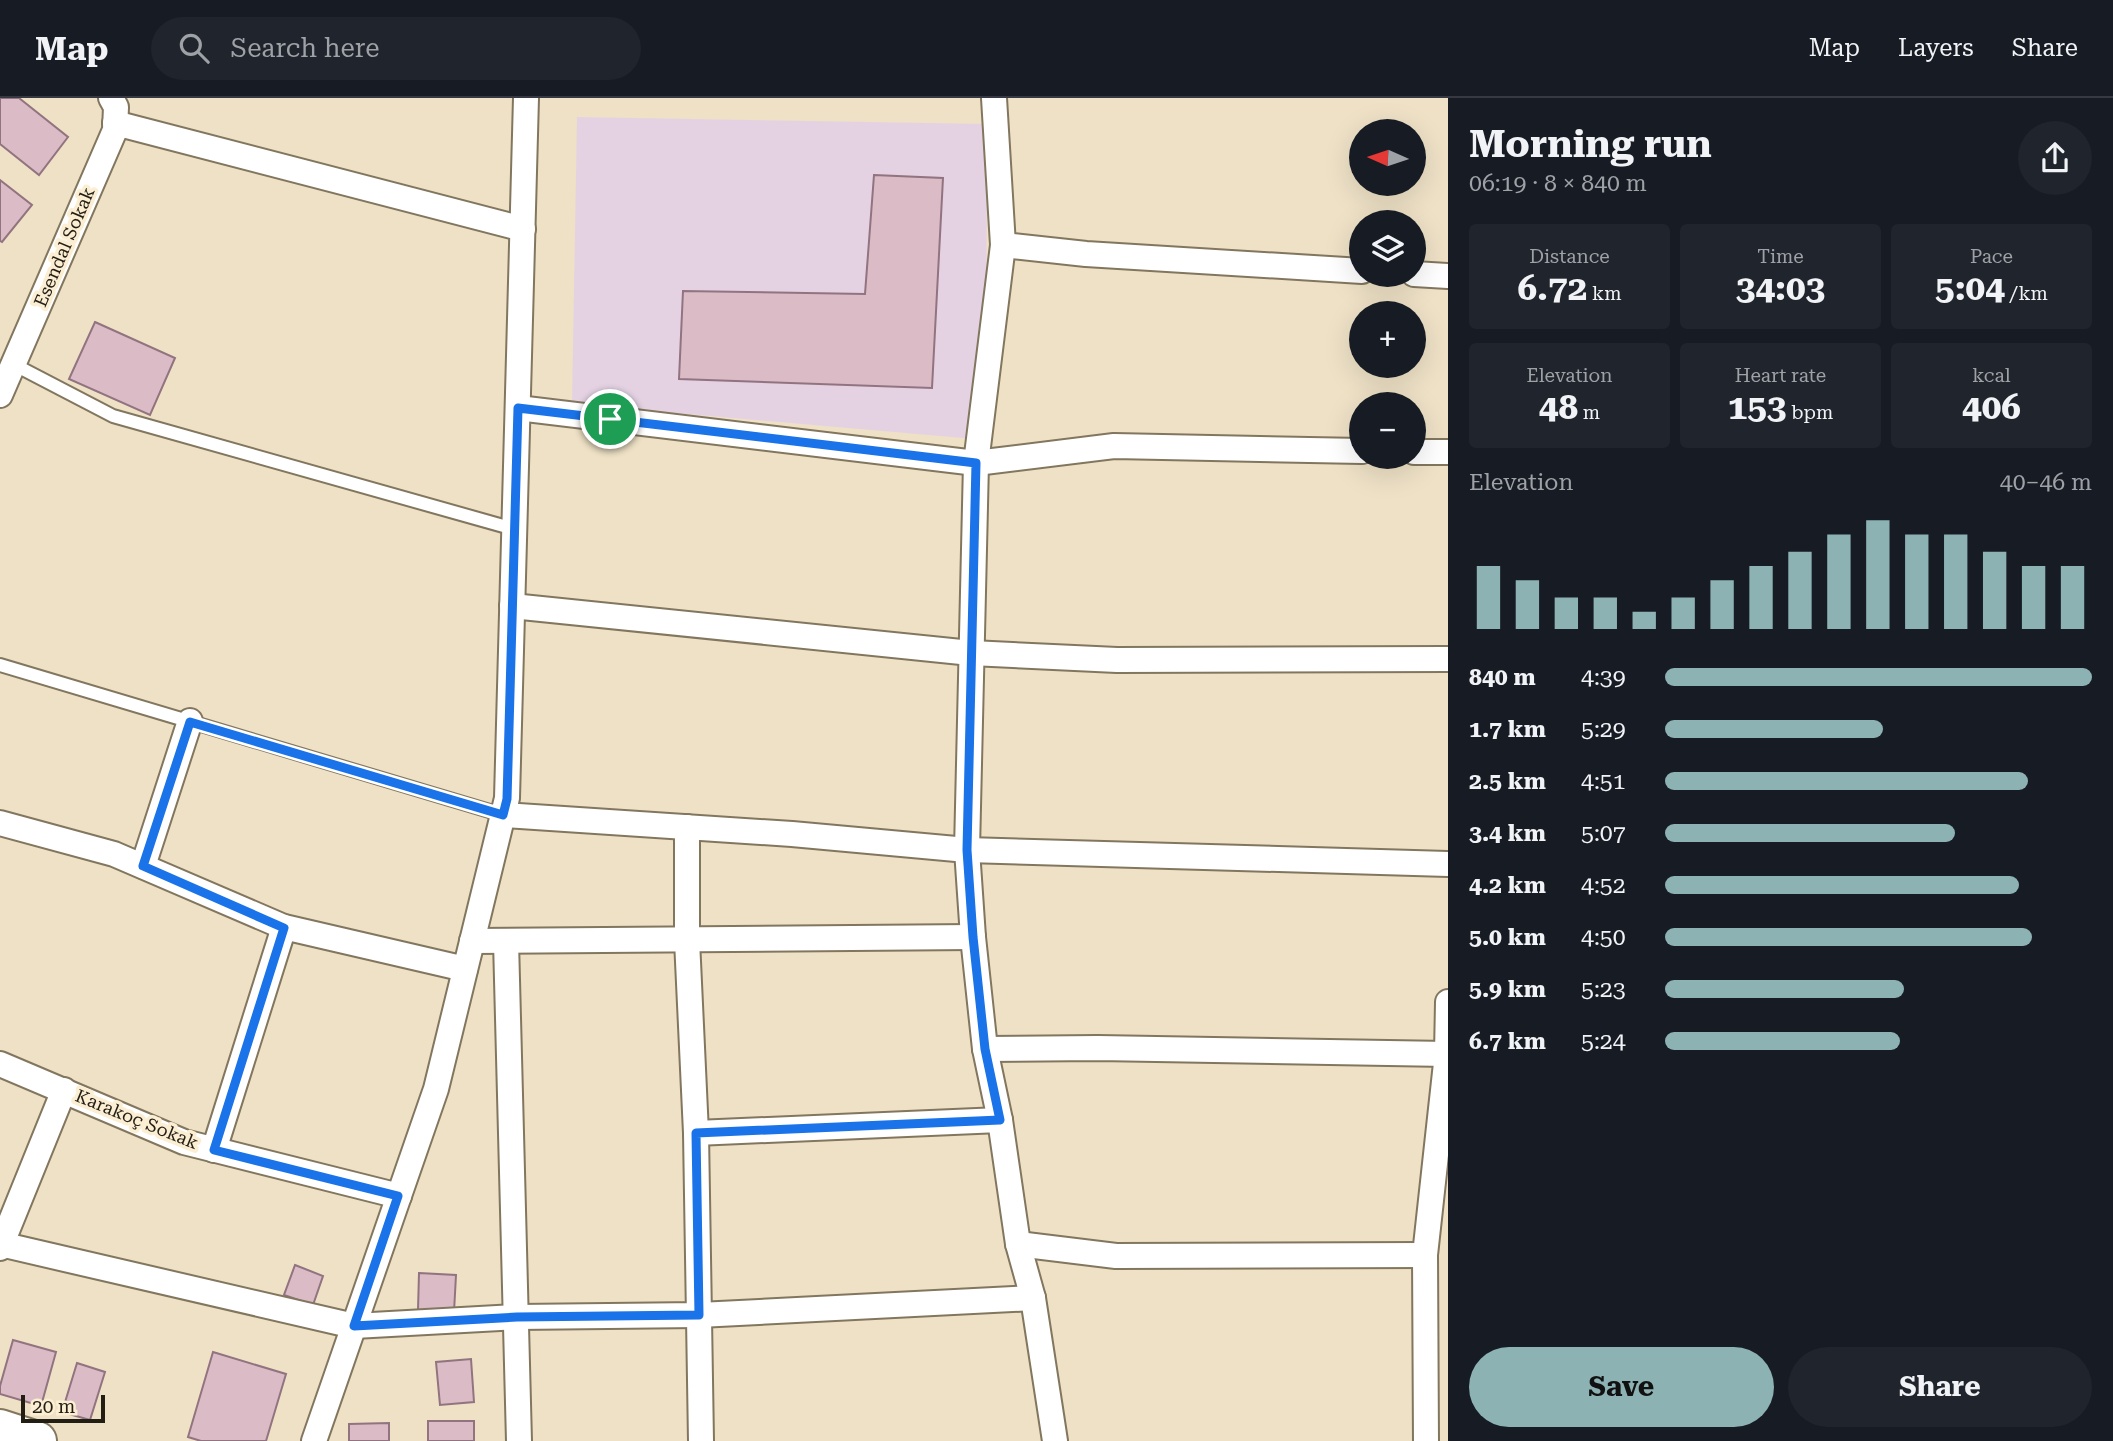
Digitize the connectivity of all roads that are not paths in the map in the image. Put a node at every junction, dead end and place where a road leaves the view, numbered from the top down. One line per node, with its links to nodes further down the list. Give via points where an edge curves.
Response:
1 (111, 98): 4 (street, Esendal Sokak, via 116,107)
2 (526, 98): 5 (street)
3 (994, 98): 6 (street)
4 (115, 123): 5 (street); 10 (street, Esendal Sokak)
5 (523, 229): 12 (street)
6 (1003, 246): 7 (street); 16 (street)
7 (1349, 270)
8 (1426, 275): 9 (street)
9 (1448, 276)
10 (13, 364): 11 (street, Esendal Sokak); 17 (lane, via 113,416)
11 (0, 395)
12 (518, 408): 16 (street); 17 (street)
13 (1349, 450): 16 (street, via 1114,446)
14 (1426, 452): 15 (street)
15 (1448, 452)
16 (976, 463): 19 (street)
17 (514, 529): 18 (street)
18 (512, 606): 19 (street); 23 (street)
19 (971, 653): 20 (street, via 1117,660); 26 (street)
20 (1448, 659)
21 (0, 665): 22 (lane)
22 (190, 722): 23 (lane); 28 (street)
23 (503, 815): 25 (street); 32 (street)
24 (0, 823): 28 (street)
25 (687, 827): 26 (street); 31 (street)
26 (967, 850): 27 (street); 30 (street)
27 (1448, 864)
28 (143, 866): 29 (street)
29 (284, 928): 34 (street); 42 (street)
30 (973, 937): 31 (street); 36 (street)
31 (687, 940): 33 (street); 41 (street)
32 (472, 941): 33 (street); 34 (street)
33 (506, 941): 49 (street)
34 (465, 969): 43 (street, via 436,1089)
35 (1448, 1002): 37 (street)
36 (985, 1049): 37 (street); 40 (street)
37 (1447, 1054): 46 (street)
38 (0, 1064): 39 (street, Karakoç Sokak)
39 (64, 1090): 42 (street, Karakoç Sokak, via 184,1142); 45 (street)
40 (1000, 1120): 41 (street); 44 (street)
41 (696, 1133): 48 (street)
42 (214, 1150): 43 (street, Karakoç Sokak)
43 (398, 1196): 50 (street)
44 (1018, 1244): 46 (street, via 1116,1256); 47 (street)
45 (0, 1245): 50 (street)
46 (1425, 1255): 57 (street)
47 (1033, 1298): 48 (street); 56 (street)
48 (699, 1315): 49 (street); 55 (street)
49 (517, 1317): 50 (street); 54 (street)
50 (354, 1326): 53 (street)
51 (0, 1429): 52 (main road)
52 (37, 1441)
53 (314, 1441)
54 (519, 1441)
55 (701, 1441)
56 (1055, 1441)
57 (1426, 1441)

